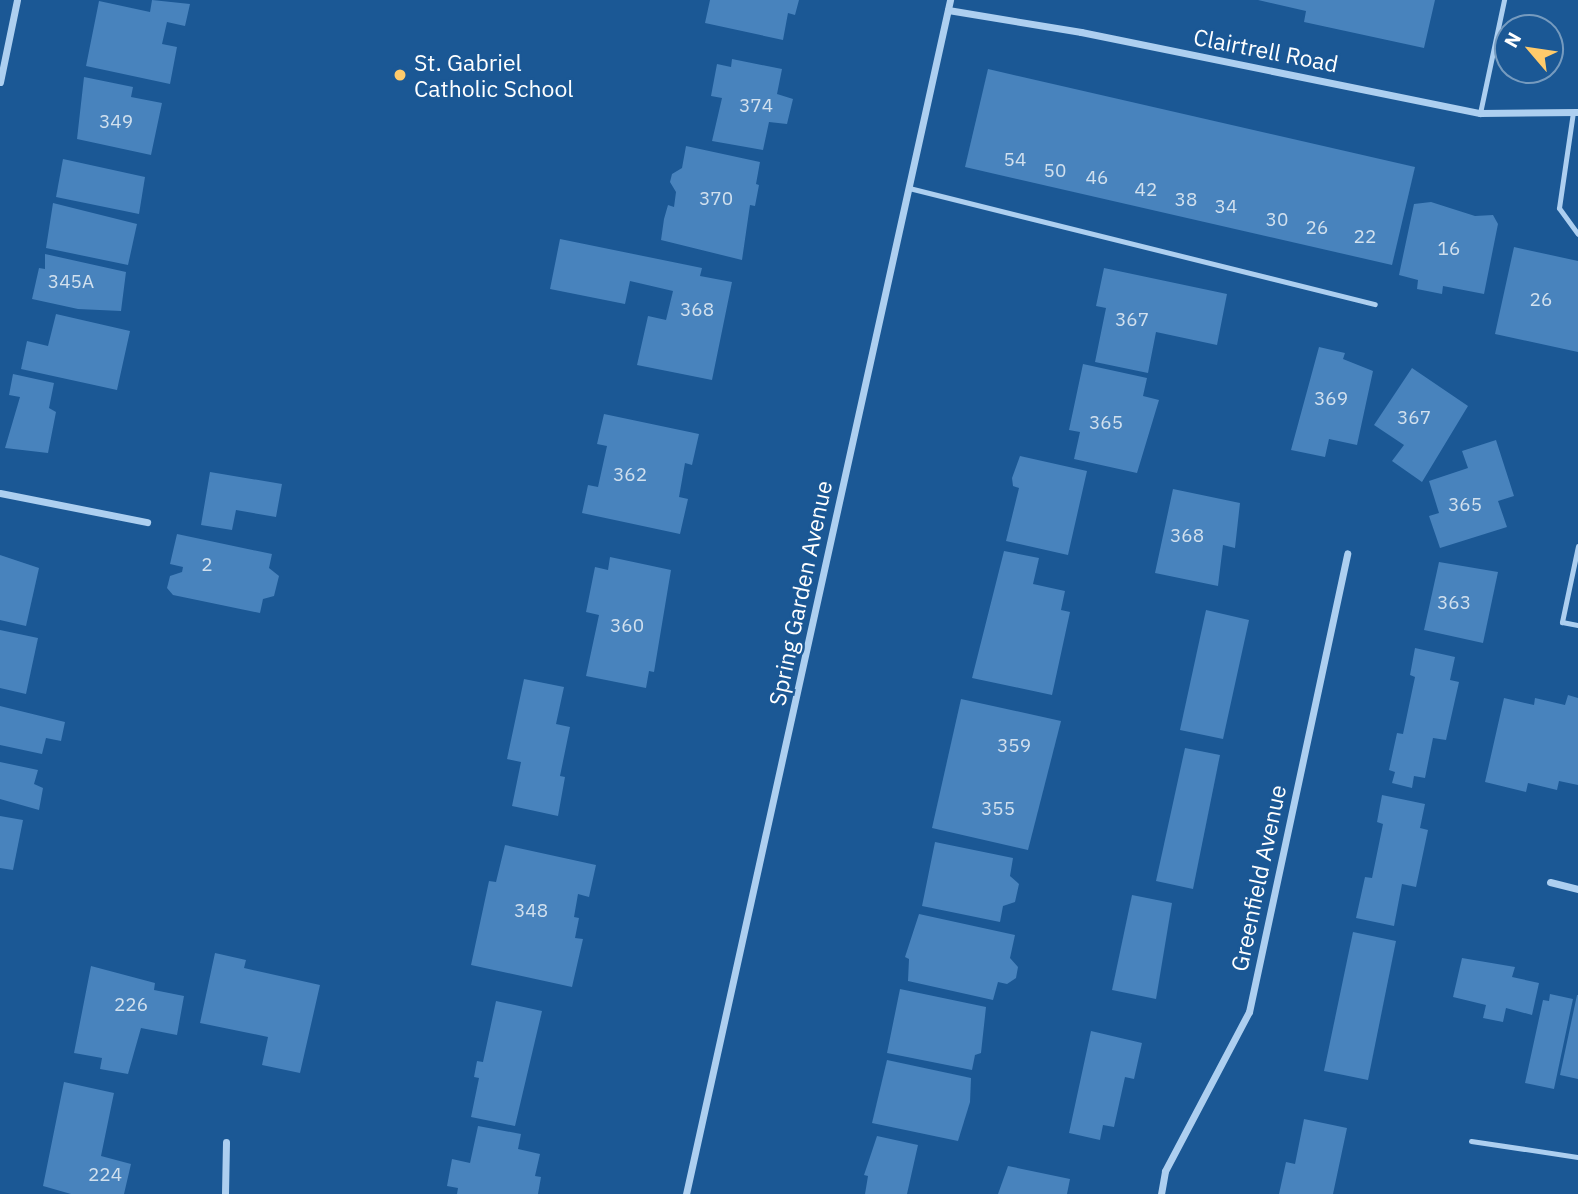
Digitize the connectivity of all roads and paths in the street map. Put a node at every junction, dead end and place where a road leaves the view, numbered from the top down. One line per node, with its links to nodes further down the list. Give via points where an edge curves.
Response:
1 (17, 0): 5 (street)
2 (950, 0): 4 (street, Spring Garden Avenue)
3 (1504, 0): 7 (lane)
4 (948, 10): 7 (street, Clairtrell Road, via 1081,32); 8 (street, Spring Garden Avenue)
5 (0, 82)
6 (1576, 112): 7 (street, Clairtrell Road); 9 (lane, via 1559,208)
7 (1480, 113)
8 (909, 188): 10 (lane); 22 (street, Spring Garden Avenue)
9 (1578, 234)
10 (1375, 304)
11 (0, 493): 12 (street)
12 (147, 522)
13 (1578, 546): 15 (lane, via 1562,622)
14 (1347, 553): 23 (street, Greenfield Avenue, via 1249,1012 1165,1171)
15 (1578, 625)
16 (1550, 882): 17 (street)
17 (1578, 889)
18 (1471, 1141): 20 (lane)
19 (226, 1142): 21 (street)
20 (1578, 1157)
21 (225, 1194)
22 (687, 1194)
23 (1161, 1194)

